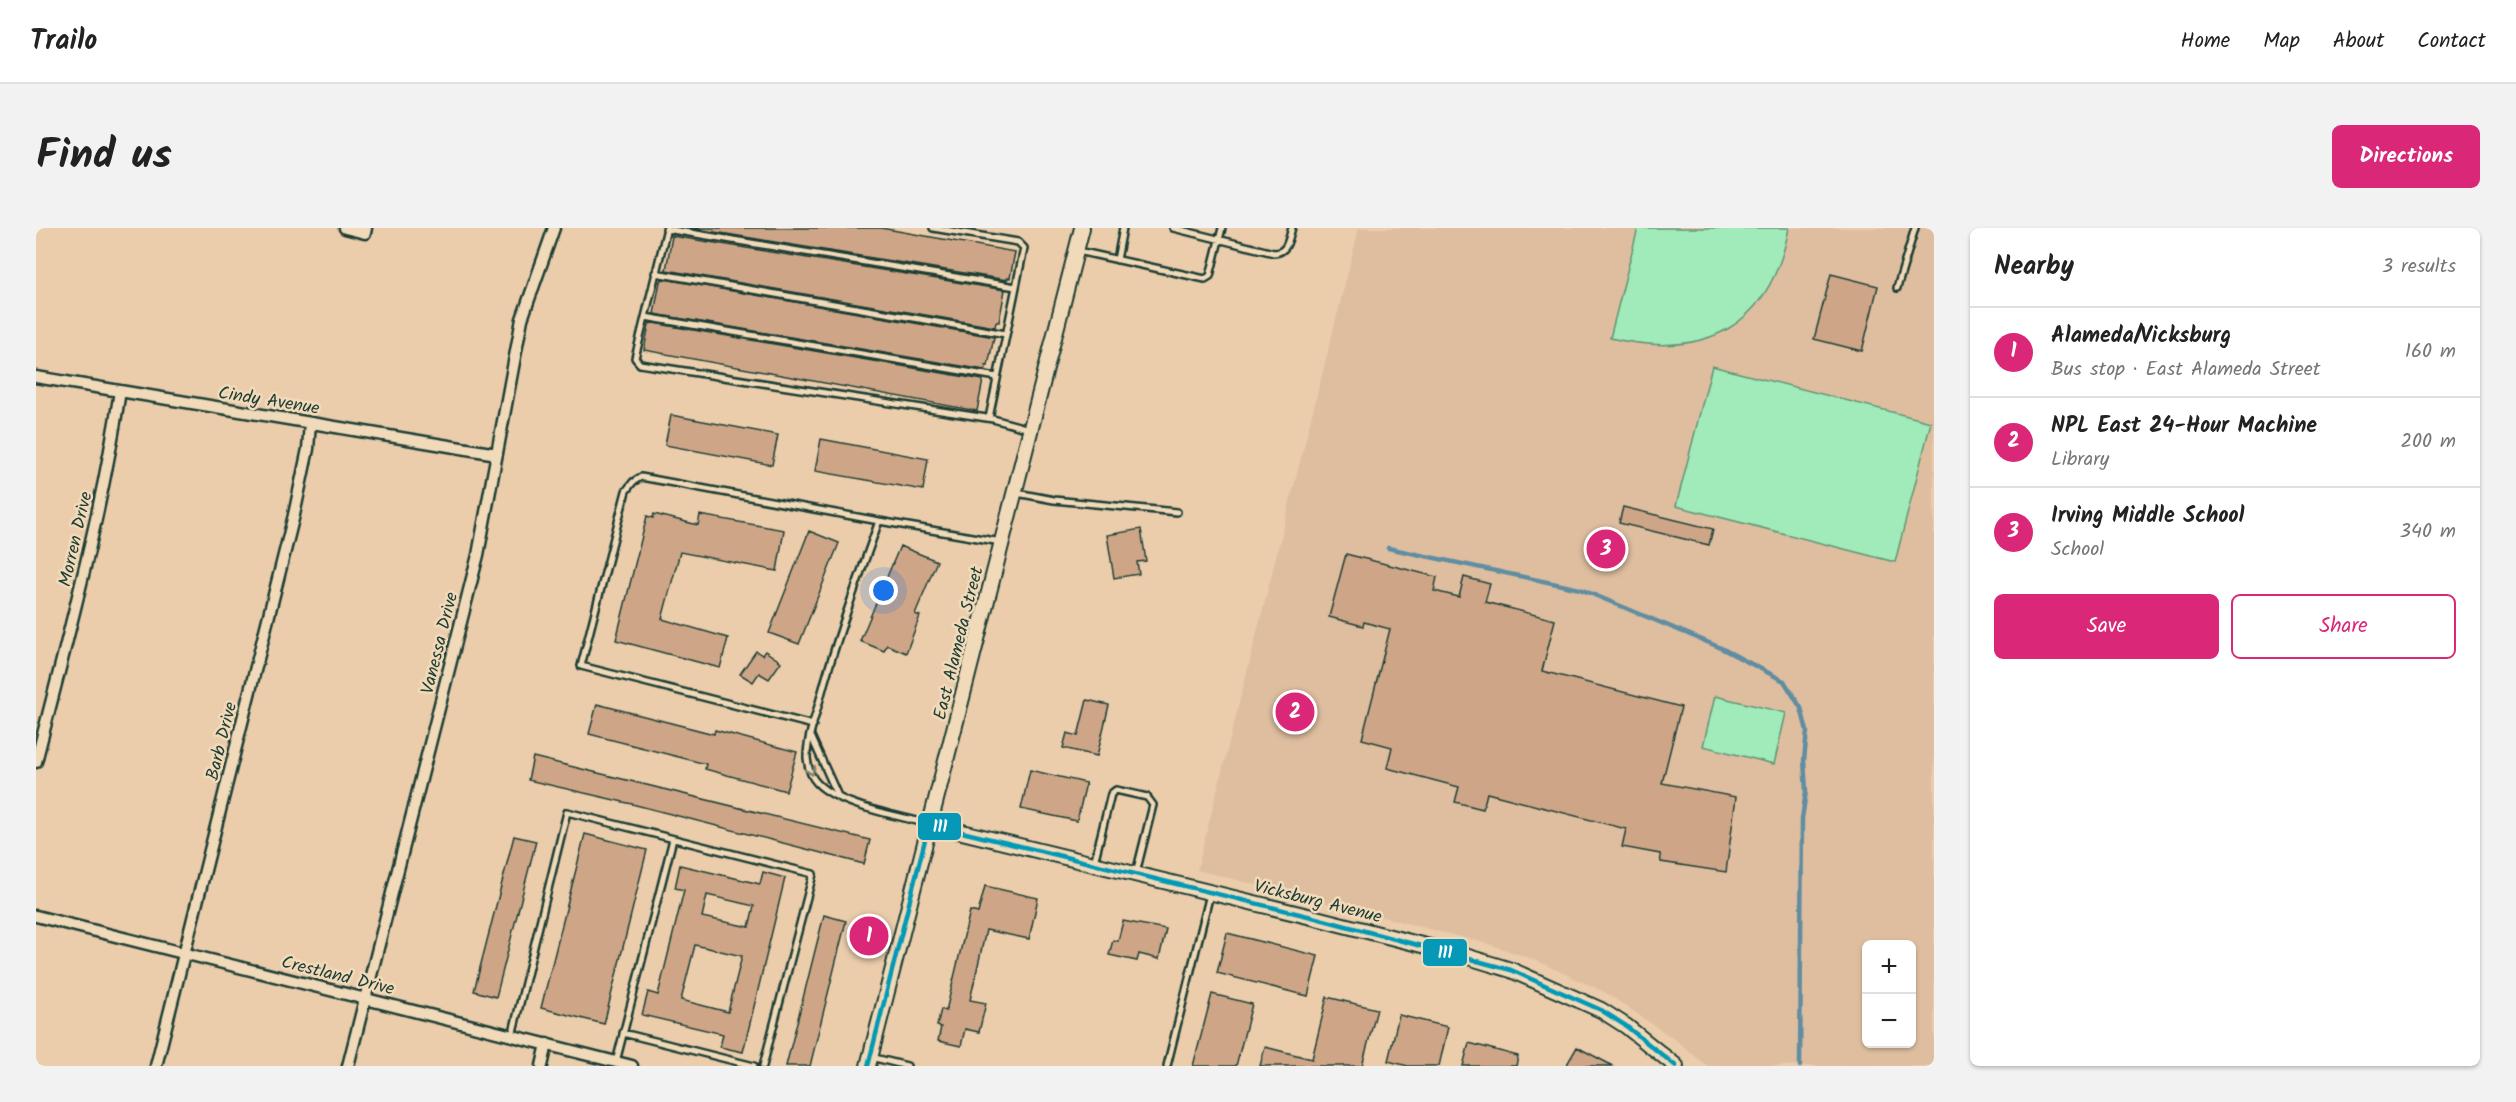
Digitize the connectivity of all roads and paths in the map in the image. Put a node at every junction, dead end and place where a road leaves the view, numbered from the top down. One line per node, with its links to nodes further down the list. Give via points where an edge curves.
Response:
1 (345, 228): 11 (street)
2 (554, 228): 26 (street, Vanessa Drive, via 522,320)
3 (933, 228): 16 (lane, via 1018,242 1024,248)
4 (1082, 228): 13 (street, East Alameda Street)
5 (1124, 228): 14 (lane)
6 (1173, 228): 12 (lane)
7 (1222, 228): 12 (lane)
8 (1292, 228): 12 (lane, via 1281,253)
9 (1915, 228): 17 (lane)
10 (667, 229): 15 (lane); 16 (lane)
11 (365, 231)
12 (1219, 239): 14 (lane, via 1210,276 1205,279)
13 (1076, 251): 14 (lane); 25 (street, East Alameda Street)
14 (1117, 260)
15 (656, 273): 18 (lane); 19 (lane)
16 (1016, 287): 19 (lane)
17 (1897, 288)
18 (645, 317): 21 (lane); 23 (lane, via 635,358 640,364)
19 (1006, 334): 21 (lane)
20 (36, 377): 22 (street, Cindy Avenue)
21 (997, 377): 23 (lane)
22 (120, 391): 24 (street, Cindy Avenue); 33 (street, Morren Drive, via 97,522)
23 (989, 418): 25 (lane)
24 (310, 423): 26 (street, Cindy Avenue); 41 (street, Barb Drive, via 294,515)
25 (1031, 429): 27 (street, East Alameda Street)
26 (497, 454): 42 (street, Vanessa Drive, via 478,555)
27 (1015, 493): 28 (lane); 30 (street, East Alameda Street)
28 (1177, 512)
29 (879, 521): 30 (lane); 31 (lane, via 836,644); 31 (lane, via 641,477 626,491 581,666)
30 (1002, 542): 35 (street, East Alameda Street)
31 (813, 725): 32 (lane)
32 (811, 734): 34 (lane); 34 (lane, one-way to 34, via 808,768 815,781)
33 (36, 762)
34 (838, 796): 35 (lane)
35 (929, 824): 37 (street, Vicksburg Avenue); 46 (street, East Alameda Street)
36 (673, 839): 43 (lane); 44 (lane, via 567,812); 53 (lane, via 813,874)
37 (1094, 864): 38 (street, Vicksburg Avenue); 38 (lane, via 1111,794 1116,790 1147,797 1153,805)
38 (1135, 874): 39 (street, Vicksburg Avenue)
39 (1210, 892): 55 (lane); 56 (street, Vicksburg Avenue, via 1511,970 1601,1010)
40 (36, 916): 41 (street, Crestland Drive)
41 (184, 952): 42 (street, Crestland Drive); 48 (street, Barb Drive)
42 (365, 999): 44 (street, Crestland Drive); 49 (street, Vanessa Drive)
43 (623, 1034): 47 (lane); 52 (lane)
44 (512, 1035): 45 (street, Crestland Drive)
45 (548, 1044): 47 (street, Crestland Drive); 50 (street)
46 (869, 1061): 54 (lane)
47 (616, 1062): 51 (street, Crestland Drive)
48 (156, 1066)
49 (348, 1066)
50 (542, 1066)
51 (632, 1066)
52 (754, 1066)
53 (763, 1066)
54 (907, 1066)
55 (1167, 1066)
56 (1676, 1066)

